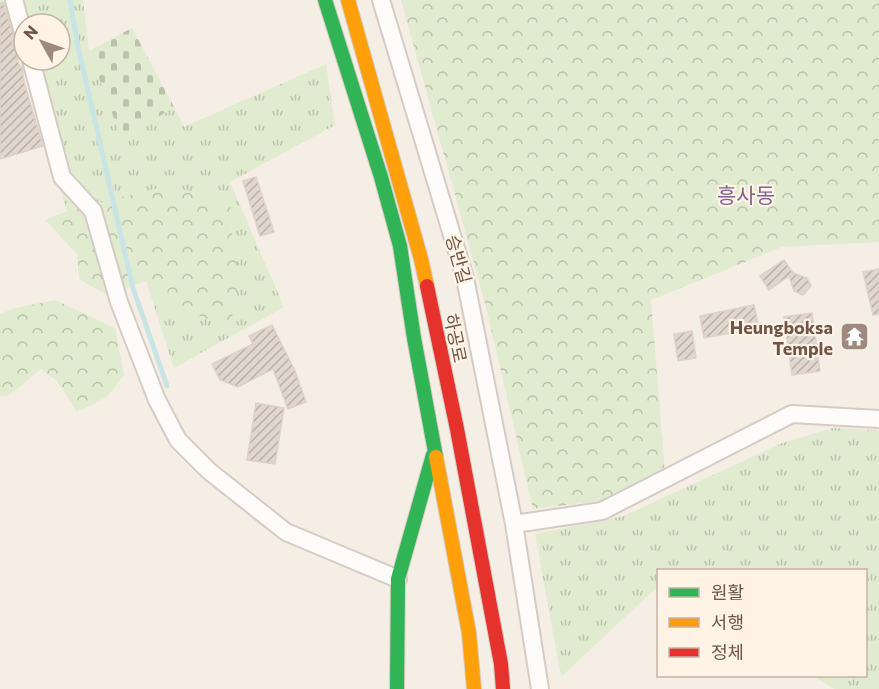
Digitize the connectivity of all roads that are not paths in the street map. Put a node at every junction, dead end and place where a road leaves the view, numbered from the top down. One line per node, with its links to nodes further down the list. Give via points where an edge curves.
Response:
1 (325, 0): 6 (street, via 400,246)
2 (348, 0): 11 (street, 하공로, via 421,259 458,429)
3 (381, 0): 7 (street, 승반길, via 465,278)
4 (34, 72): 8 (street, via 62,177 93,211 119,302 157,400 178,440 209,471 285,532)
5 (879, 419): 7 (street, via 792,414 602,511)
6 (435, 450): 8 (street); 10 (street, via 469,633)
7 (514, 524): 12 (street, 승반길)
8 (398, 579): 9 (street)
9 (397, 689)
10 (474, 689)
11 (504, 689)
12 (540, 689)

